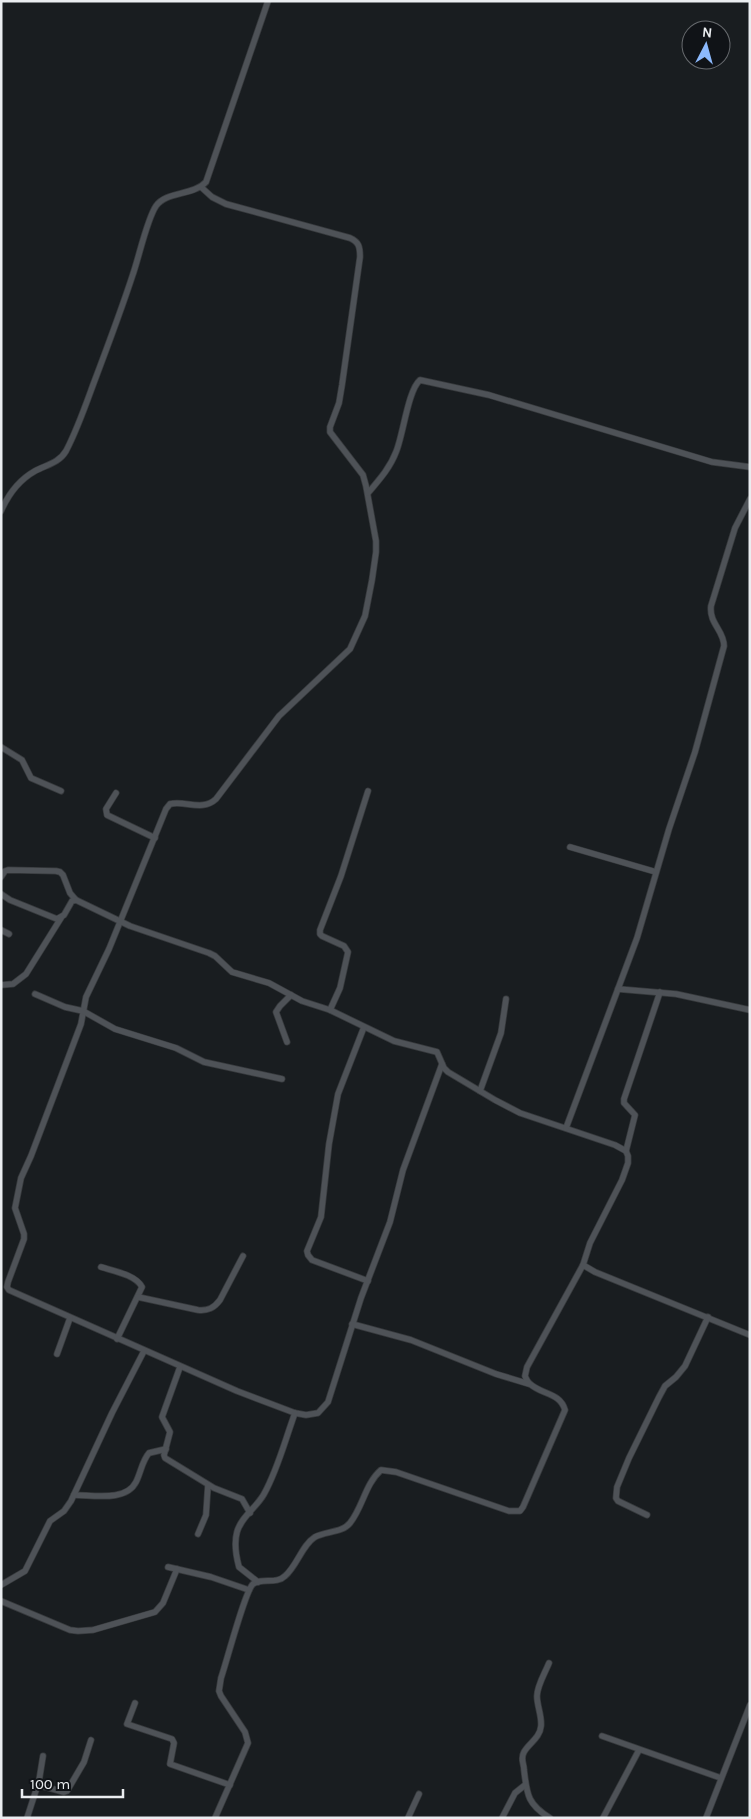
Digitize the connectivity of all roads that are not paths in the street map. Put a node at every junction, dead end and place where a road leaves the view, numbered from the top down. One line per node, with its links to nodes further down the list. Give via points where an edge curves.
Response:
1 (268, 1): 2 (street, via 209,176)
2 (201, 187): 4 (street, via 226,204 350,238 359,245 342,385 330,432 363,475); 6 (street, via 157,205 105,354 65,452 56,462 24,479)
3 (750, 467): 4 (street, via 712,462 515,402 420,380 416,383 396,453)
4 (368, 493): 11 (street, via 376,541 375,564 364,616 352,645 279,716 216,799 206,805 170,804)
5 (750, 499): 13 (street, via 735,528 711,606 712,619 724,640 722,652)
6 (1, 512)
7 (1, 747): 8 (street, via 22,760 31,778)
8 (61, 791)
9 (368, 791): 27 (street, via 342,876 320,930 322,936 344,946 348,952 342,982)
10 (116, 793): 11 (street, via 107,805 107,815)
11 (155, 838): 18 (street)
12 (570, 847): 13 (street)
13 (656, 872): 22 (street)
14 (1, 877): 16 (street, via 8,870 56,871 63,875)
15 (1, 894): 17 (street, via 52,918)
16 (76, 900): 17 (street, via 69,904); 18 (street)
17 (61, 918): 21 (street, via 26,974 13,984)
18 (120, 921): 25 (street, via 215,956 232,972 269,983); 29 (street, via 86,996)
19 (1, 930): 20 (street)
20 (9, 934)
21 (1, 986)
22 (618, 989): 23 (street); 35 (street)
23 (660, 992): 28 (street); 36 (street, via 624,1099 635,1115)
24 (35, 994): 29 (street)
25 (291, 995): 27 (street); 31 (street, via 276,1012)
26 (506, 999): 34 (street, via 502,1033)
27 (330, 1010): 30 (street)
28 (750, 1010)
29 (83, 1011): 33 (street, via 115,1029 171,1046 204,1062); 42 (street, via 32,1156 21,1178 15,1208 24,1239 7,1287 13,1293)
30 (364, 1027): 32 (street, via 394,1041 437,1052); 40 (street, via 338,1094 321,1217 307,1250 312,1260)
31 (287, 1042)
32 (442, 1064): 34 (street, via 448,1072); 40 (street, via 405,1162 390,1222)
33 (282, 1079)
34 (480, 1091): 35 (street, via 520,1113)
35 (566, 1128): 36 (street)
36 (626, 1151): 38 (street, via 626,1171 590,1244)
37 (243, 1256): 41 (street, via 220,1300 207,1310)
38 (584, 1265): 43 (street, via 594,1272); 50 (street, via 531,1357 525,1376)
39 (102, 1267): 41 (street, via 138,1281 142,1287)
40 (368, 1281): 44 (street)
41 (138, 1297): 46 (street)
42 (70, 1318): 46 (street); 48 (street)
43 (708, 1318): 45 (street); 56 (street, via 686,1366 662,1390 617,1487 618,1501)
44 (352, 1324): 50 (street, via 412,1340); 51 (street, via 328,1402 318,1413)
45 (750, 1335)
46 (117, 1339): 47 (street)
47 (144, 1351): 49 (street); 54 (street)
48 (57, 1354)
49 (180, 1367): 51 (street); 52 (street, via 162,1412 170,1432)
50 (529, 1384): 60 (street, via 557,1397 565,1410 520,1511 509,1512 396,1472 381,1470 371,1481 350,1523 316,1537 284,1578)
51 (294, 1413): 55 (street, via 269,1485)
52 (166, 1449): 53 (street, via 164,1455 168,1461); 54 (street, via 146,1456 136,1482 128,1491 115,1495)
53 (208, 1485): 55 (street, via 242,1499); 57 (street, via 206,1514)
54 (74, 1495): 61 (street, via 64,1511 50,1521 25,1571)
55 (250, 1513): 60 (street, via 238,1531 237,1561)
56 (647, 1515)
57 (198, 1534)
58 (168, 1567): 59 (street)
59 (177, 1569): 62 (street); 63 (street, via 163,1603 155,1612 93,1630 70,1630)
60 (258, 1582): 62 (street)
61 (1, 1585)
62 (249, 1590): 73 (street, via 220,1685 221,1696 245,1732 248,1743)
63 (1, 1602)
64 (549, 1663): 74 (street, via 537,1695 540,1730 522,1758)
65 (135, 1703): 73 (street, via 127,1724 172,1739 170,1764)
66 (750, 1705): 71 (street)
67 (602, 1736): 69 (street)
68 (91, 1740): 72 (street, via 84,1762 67,1791)
69 (639, 1750): 71 (street); 81 (street)
70 (43, 1756): 72 (street)
71 (721, 1778): 82 (street)
72 (38, 1785): 76 (street)
73 (230, 1785): 77 (street)
74 (525, 1785): 79 (street, via 515,1794); 80 (street, via 534,1805)
75 (419, 1794): 78 (street)
76 (27, 1818)
77 (216, 1818)
78 (408, 1818)
79 (502, 1818)
80 (550, 1818)
81 (603, 1818)
82 (706, 1818)

